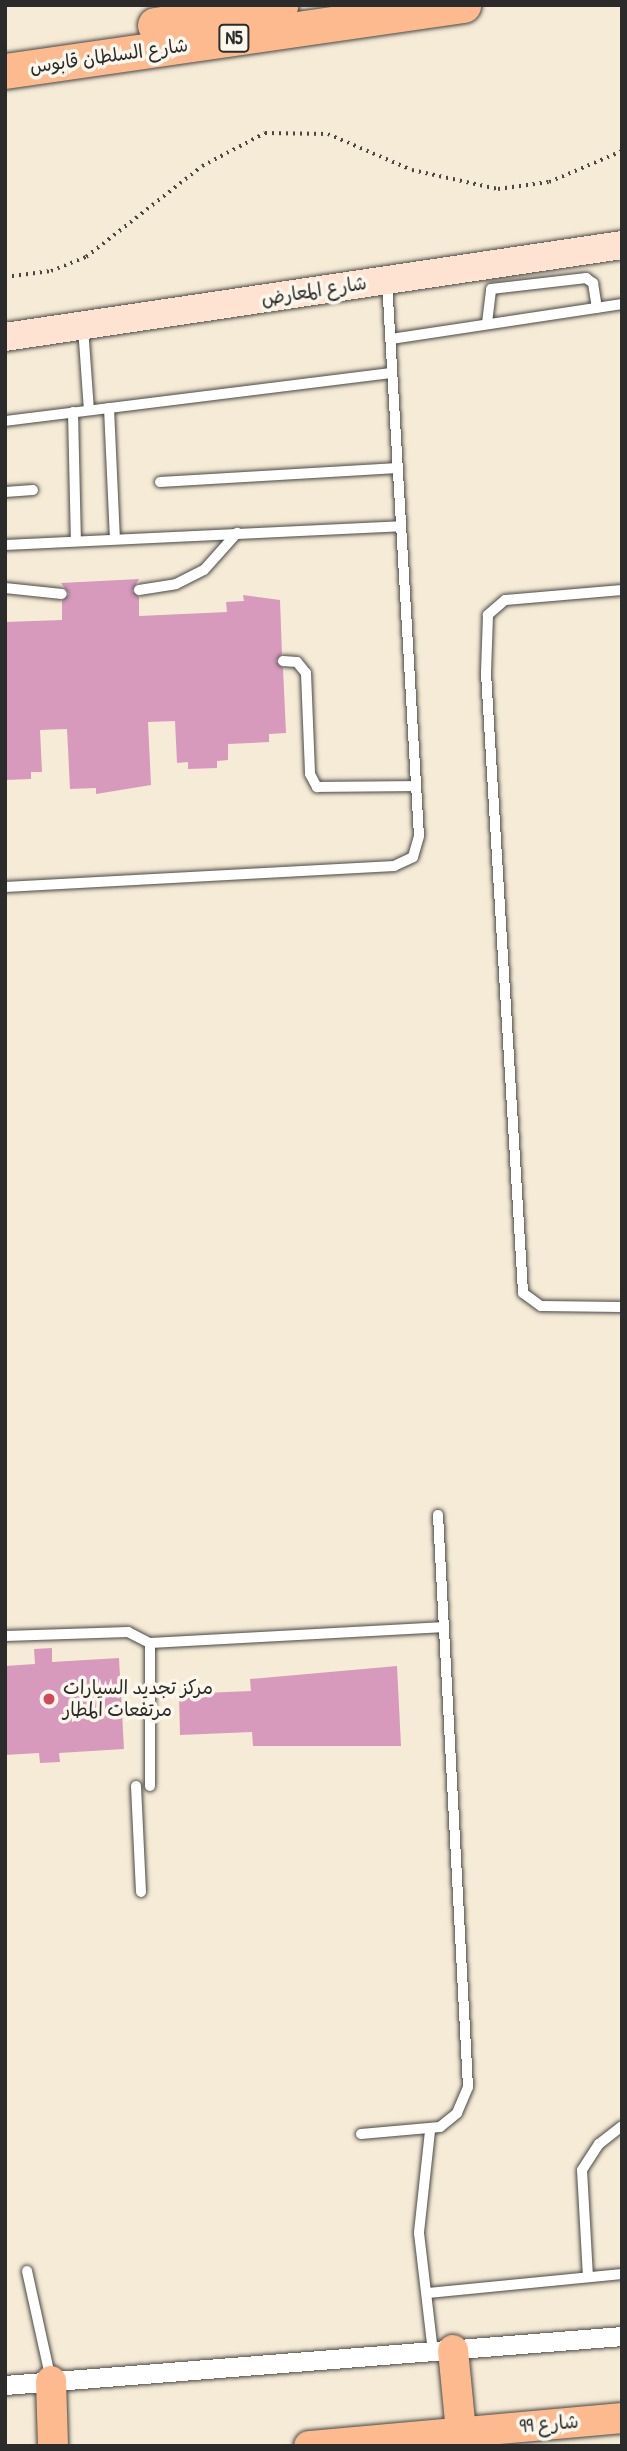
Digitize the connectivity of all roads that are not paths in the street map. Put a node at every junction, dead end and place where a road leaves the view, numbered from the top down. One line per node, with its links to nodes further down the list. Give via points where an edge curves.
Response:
1 (280, 5): 3 (highway, شارع السلطان قابوس / N5)
2 (463, 5): 4 (highway, شارع السلطان قابوس / N5)
3 (5, 47)
4 (5, 71)
5 (621, 245): 6 (lane); 7 (main road, شارع المعارض)
6 (622, 256)
7 (387, 280): 11 (main road, شارع المعارض); 13 (lane)
8 (622, 304): 9 (lane)
9 (597, 308): 10 (lane); 10 (lane, via 593,283 586,278 495,289 486,296)
10 (487, 323): 13 (lane)
11 (83, 326): 12 (main road, شارع المعارض); 16 (lane)
12 (5, 337)
13 (390, 339): 14 (lane)
14 (392, 373): 15 (lane); 19 (lane)
15 (109, 408): 16 (lane); 25 (lane)
16 (89, 410): 17 (lane)
17 (73, 412): 18 (lane); 26 (lane)
18 (5, 421)
19 (398, 468): 20 (lane); 23 (lane)
20 (160, 482)
21 (33, 490): 22 (lane)
22 (5, 492)
23 (401, 526): 24 (lane); 33 (lane)
24 (237, 533): 25 (lane); 29 (lane, via 217,559 190,578)
25 (115, 538): 26 (lane)
26 (76, 540): 27 (lane)
27 (5, 545)
28 (5, 588): 31 (lane)
29 (139, 590)
30 (622, 590): 35 (lane, via 505,600 488,615 486,673 523,1293 541,1306)
31 (62, 594)
32 (283, 661): 33 (lane, via 298,662 306,673 310,774 317,787)
33 (416, 786): 34 (lane, via 419,844 401,865)
34 (5, 887)
35 (622, 1307)
36 (438, 1515): 37 (lane)
37 (441, 1627): 39 (lane); 44 (lane, via 468,2087 457,2113)
38 (5, 1636): 39 (lane, via 128,1632)
39 (150, 1643): 41 (lane)
40 (136, 1786): 42 (lane)
41 (150, 1786)
42 (141, 1892)
43 (622, 2126): 48 (lane, via 599,2144 582,2170)
44 (430, 2131): 45 (lane); 49 (lane, via 419,2233)
45 (361, 2134)
46 (27, 2271): 52 (lane)
47 (622, 2274): 48 (lane)
48 (588, 2277): 49 (lane)
49 (428, 2293): 51 (lane)
50 (622, 2336): 51 (street)
51 (443, 2351): 52 (street); 55 (main road)
52 (51, 2381): 53 (street); 56 (main road)
53 (5, 2385)
54 (622, 2418): 55 (main road, 99 شارع)
55 (461, 2431): 57 (main road, 99 شارع)
56 (53, 2446)
57 (309, 2446)

